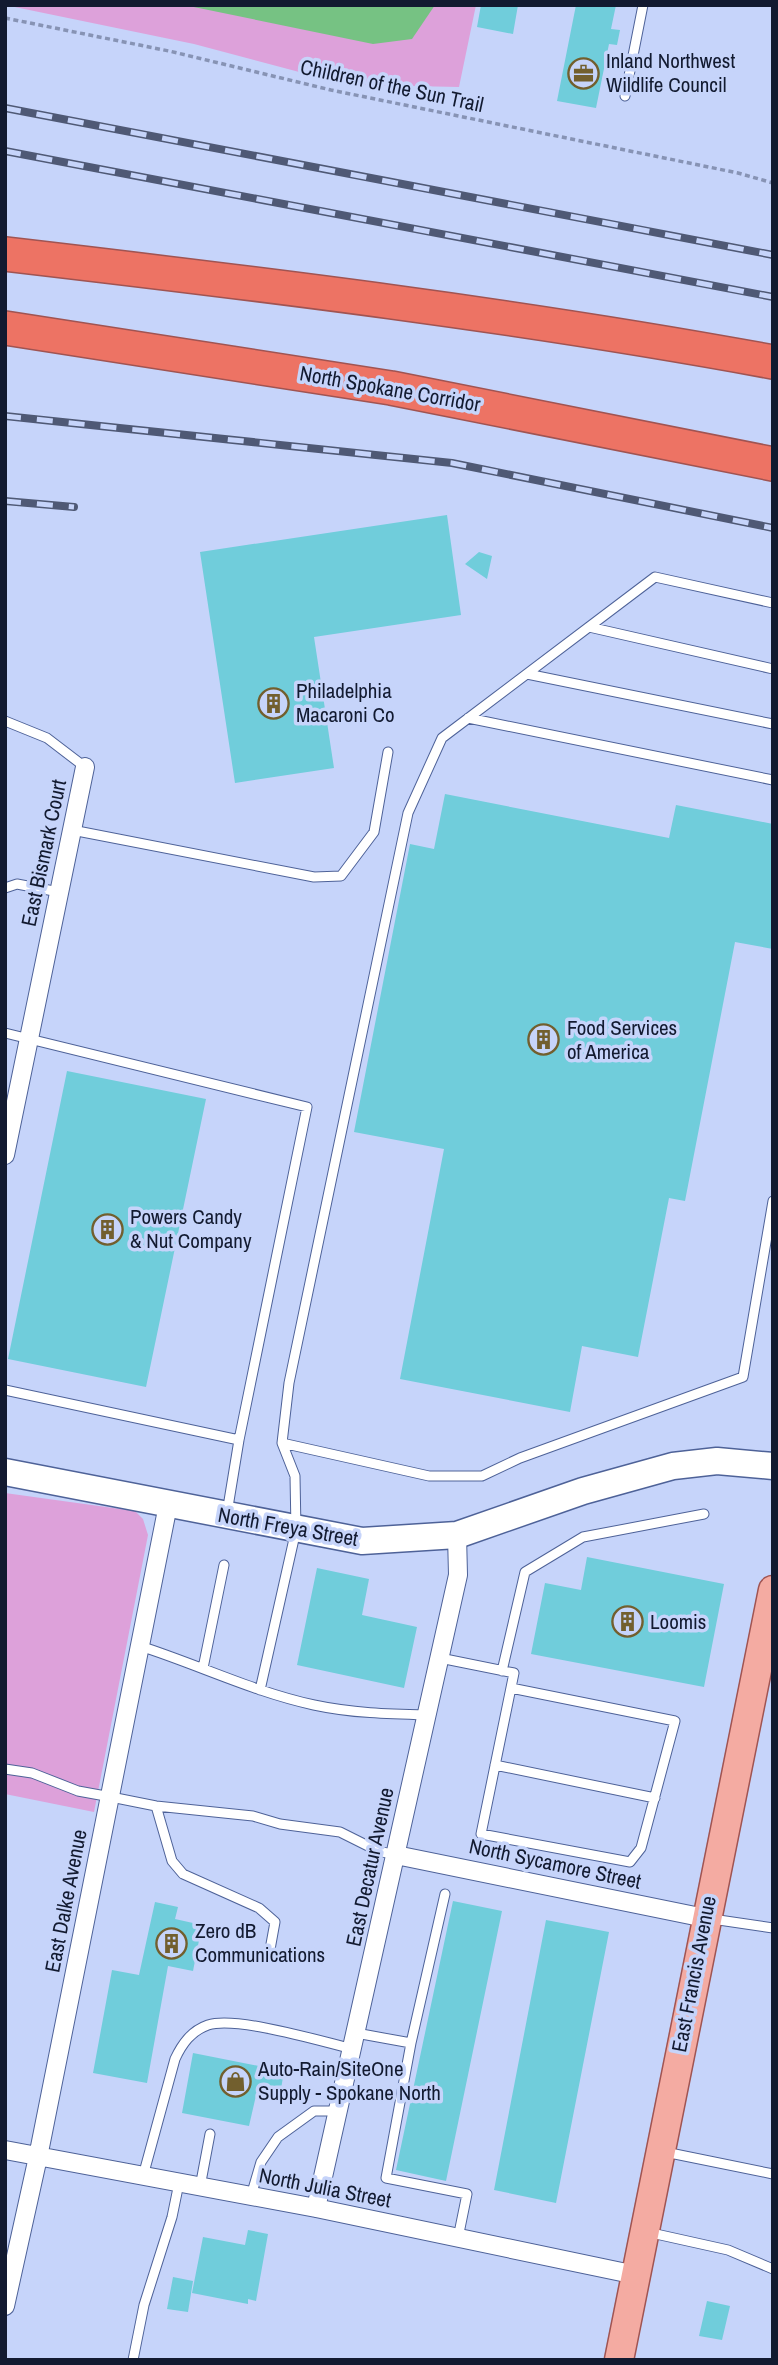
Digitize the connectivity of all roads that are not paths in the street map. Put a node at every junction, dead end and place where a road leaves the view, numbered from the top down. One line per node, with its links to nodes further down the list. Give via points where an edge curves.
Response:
1 (643, 5): 2 (lane)
2 (625, 96)
3 (5, 254): 5 (highway, via 379,299)
4 (5, 328): 6 (highway, North Spokane Corridor, via 391,388)
5 (773, 362)
6 (773, 464)
7 (773, 603): 8 (lane, via 655,577)
8 (589, 627): 9 (lane); 10 (lane)
9 (773, 669)
10 (527, 674): 11 (lane); 13 (lane)
11 (468, 718): 16 (lane); 26 (lane, via 442,738 408,813 289,1383)
12 (5, 721): 15 (lane, via 47,738)
13 (773, 724)
14 (388, 752): 17 (lane, via 374,832 341,876 314,877)
15 (85, 767): 17 (street, East Bismark Court)
16 (773, 780)
17 (72, 830): 19 (street, East Bismark Court)
18 (5, 888): 19 (lane, via 17,884)
19 (59, 892): 21 (street, East Bismark Court)
20 (5, 1033): 21 (lane)
21 (29, 1038): 22 (street, East Bismark Court); 25 (lane, via 307,1107)
22 (5, 1155)
23 (773, 1201): 26 (lane, via 743,1377 482,1476 429,1476)
24 (5, 1390): 25 (lane)
25 (239, 1440): 31 (lane)
26 (282, 1443): 32 (lane, via 295,1476)
27 (773, 1466): 33 (street, North Freya Street, via 717,1461 673,1466 583,1491)
28 (5, 1472): 29 (street, North Freya Street)
29 (168, 1505): 31 (street, North Freya Street); 36 (street, East Dalke Avenue)
30 (704, 1514): 39 (lane, via 583,1537 525,1572)
31 (226, 1517): 32 (street, North Freya Street)
32 (296, 1530): 33 (street, North Freya Street, via 362,1541); 41 (lane)
33 (457, 1535): 37 (street, East Decatur Avenue, via 458,1575)
34 (224, 1565): 38 (lane)
35 (773, 1590): 50 (main road, East Francis Avenue)
36 (140, 1646): 38 (lane); 45 (street, East Dalke Avenue)
37 (440, 1658): 39 (lane); 42 (street, East Decatur Avenue)
38 (202, 1668): 41 (lane)
39 (502, 1671): 40 (lane, via 514,1673)
40 (511, 1688): 43 (lane); 46 (lane, via 676,1721)
41 (260, 1690): 42 (lane, via 360,1712)
42 (427, 1715): 48 (street, East Decatur Avenue)
43 (495, 1765): 46 (lane); 46 (lane, via 481,1834 630,1862 641,1848)
44 (5, 1769): 45 (lane)
45 (111, 1797): 47 (lane); 59 (street, East Dalke Avenue)
46 (655, 1798)
47 (156, 1806): 48 (lane, via 214,1810 340,1832); 52 (lane, via 172,1861 183,1874 259,1908 275,1922)
48 (396, 1855): 50 (street, North Sycamore Street); 53 (street, East Decatur Avenue)
49 (445, 1894): 54 (lane)
50 (705, 1918): 51 (lane); 58 (main road, East Francis Avenue)
51 (773, 1928)
52 (270, 1955)
53 (354, 2041): 54 (lane); 55 (street, East Decatur Avenue); 61 (lane, via 231,2023 209,2025 194,2033 175,2059)
54 (411, 2043): 67 (lane, via 386,2178 467,2194)
55 (339, 2111): 64 (lane, via 314,2111 278,2137 261,2162); 65 (street, East Decatur Avenue)
56 (210, 2134): 63 (lane)
57 (5, 2150): 59 (street, North Julia Street)
58 (660, 2151): 60 (lane); 66 (main road, East Francis Avenue)
59 (38, 2157): 61 (street, North Julia Street); 70 (street, East Dalke Avenue)
60 (773, 2174)
61 (143, 2176): 62 (street, North Julia Street)
62 (179, 2183): 63 (street, North Julia Street); 71 (lane)
63 (200, 2187): 64 (street, North Julia Street)
64 (251, 2196): 65 (street, North Julia Street)
65 (316, 2208): 67 (street, North Julia Street)
66 (644, 2231): 68 (lane, via 727,2250); 69 (main road, East Francis Avenue)
67 (458, 2238): 69 (street, North Julia Street)
68 (773, 2269)
69 (636, 2275): 72 (main road, East Francis Avenue)
70 (5, 2306)
71 (133, 2360)
72 (619, 2360)

